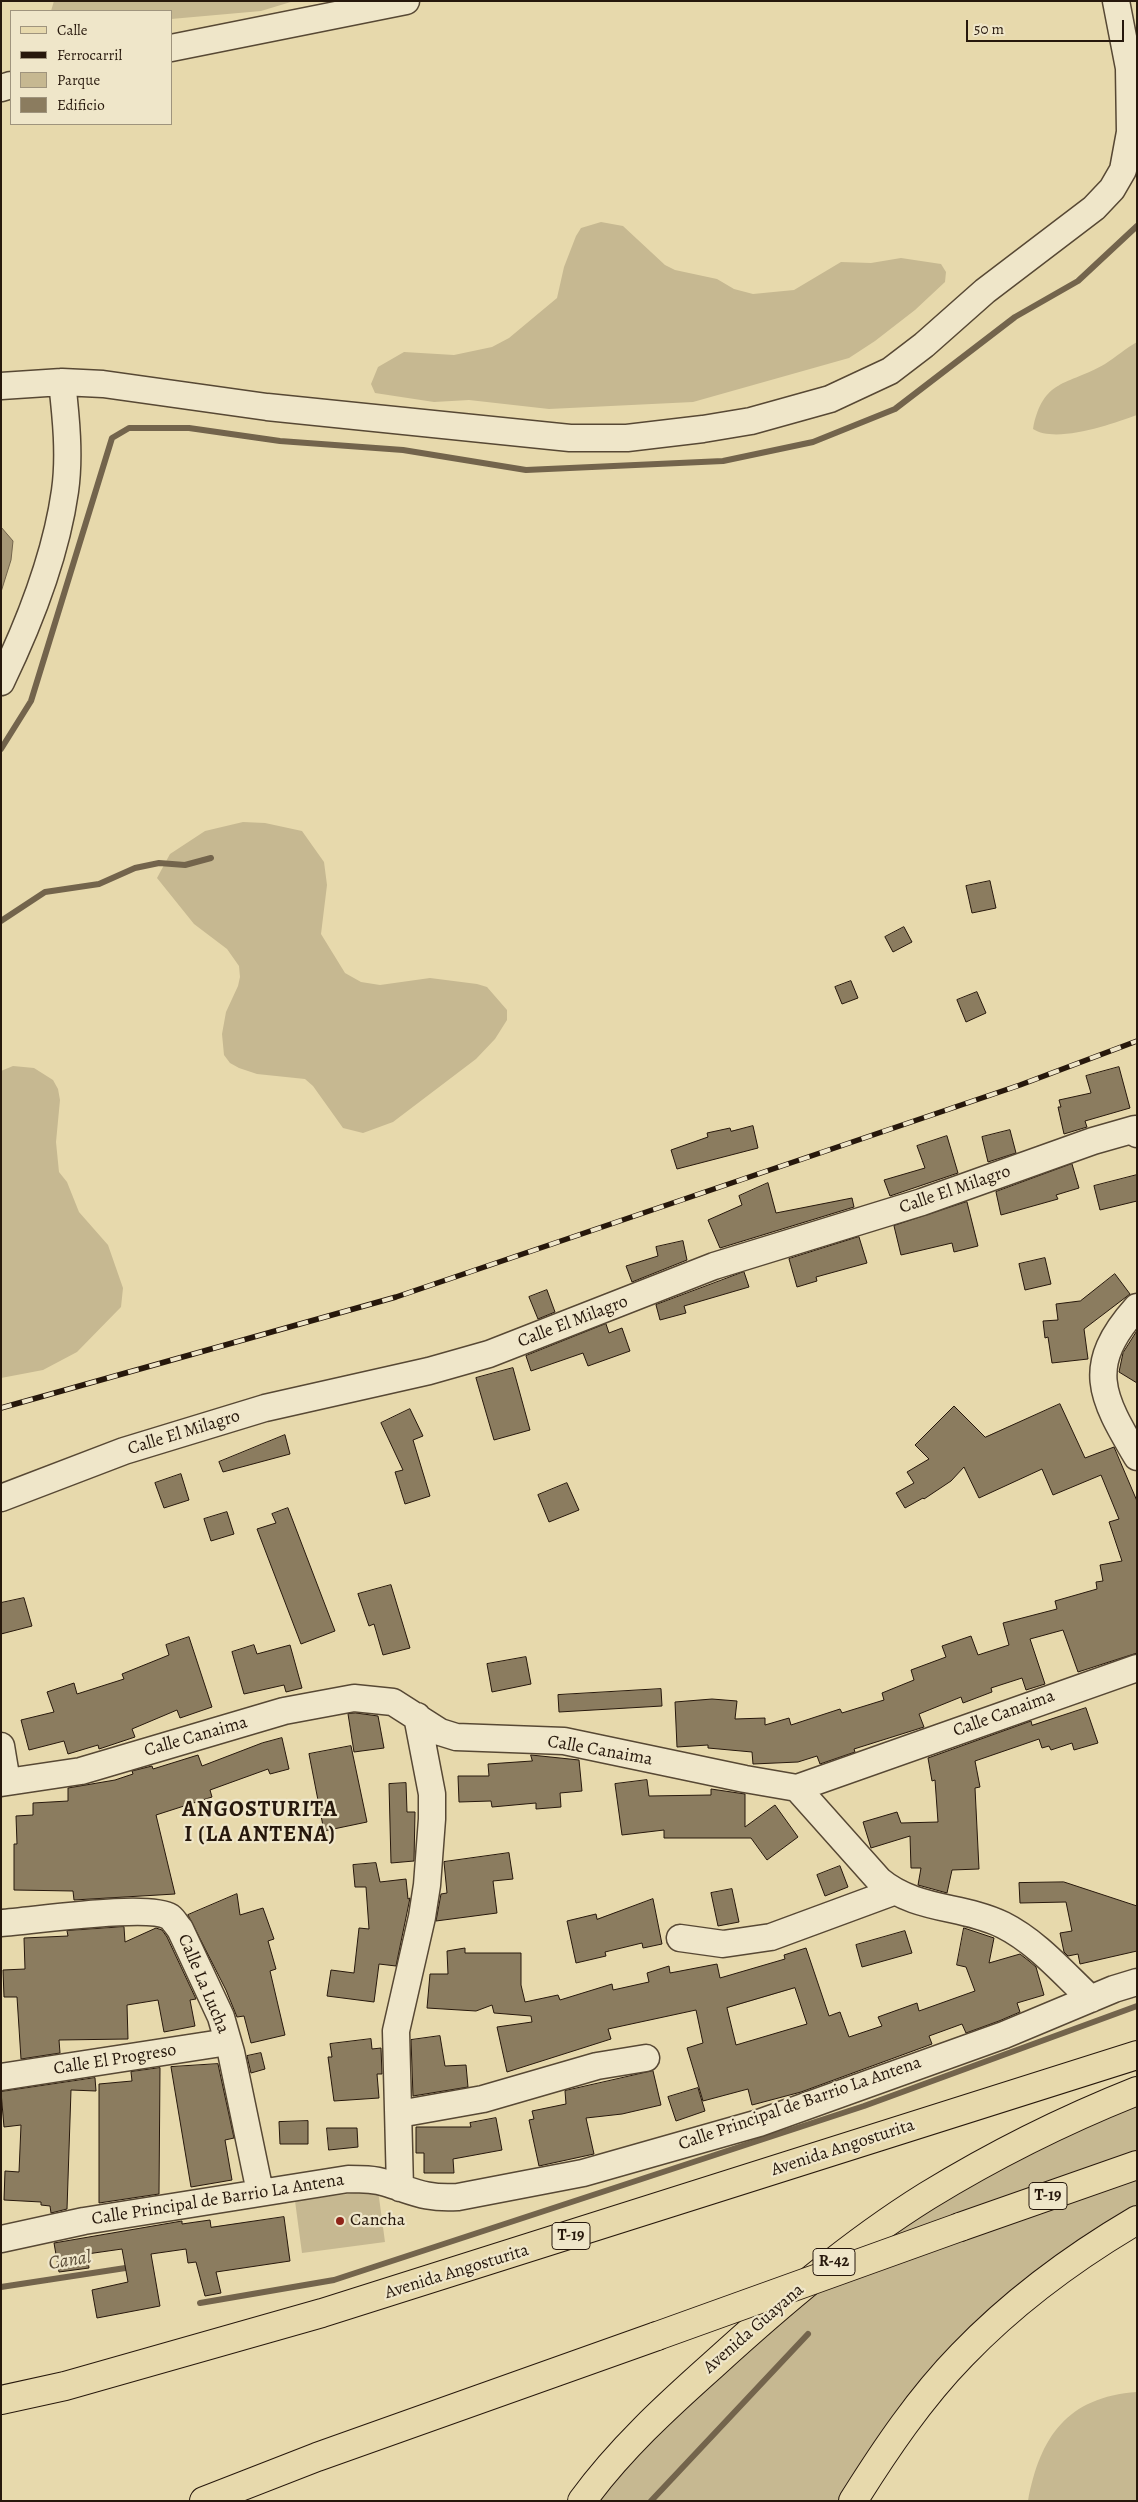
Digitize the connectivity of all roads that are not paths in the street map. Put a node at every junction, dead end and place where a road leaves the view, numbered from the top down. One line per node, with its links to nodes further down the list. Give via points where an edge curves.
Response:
1 (406, 1): 3 (street)
2 (1116, 1): 4 (street, via 1129,68 1130,132 1123,170 1112,189 1094,208 985,291 890,371 830,399 751,421 703,429 627,438 570,438 267,407 131,387)
3 (172, 48)
4 (62, 382): 5 (street); 6 (street, via 67,458 65,491 30,617)
5 (1, 386)
6 (1, 682)
7 (1137, 1134): 10 (street, Calle El Milagro, via 1135,1129 1094,1141 922,1202 714,1266 489,1354 247,1413 124,1451)
8 (1137, 1307): 9 (street, via 1111,1340 1102,1383 1105,1396)
9 (1137, 1457)
10 (1, 1498)
11 (1137, 1668): 15 (street, Calle Canaima)
12 (417, 1716): 14 (street, Calle Canaima, via 393,1702 373,1699 322,1703 284,1711 81,1771); 15 (street, Calle Canaima, via 440,1732 456,1736 564,1741); 26 (street, via 432,1794 431,1844 422,1917 396,2031)
13 (1, 1746): 14 (street)
14 (4, 1782)
15 (796, 1788): 16 (street, via 879,1880)
16 (894, 1892): 18 (street, via 771,1936 723,1944); 20 (street, via 911,1900 1003,1925 1042,1953)
17 (1, 1923): 21 (street, Calle La Lucha, via 122,1912 148,1912 171,1918 196,1962 221,2017)
18 (680, 1938)
19 (1137, 1982): 20 (street, Calle Principal de Barrio La Antena)
20 (1091, 1999): 28 (street, Calle Principal de Barrio La Antena, via 1004,2035 759,2123 583,2173 458,2197 423,2196)
21 (228, 2042): 24 (street, Calle El Progreso); 29 (street, Calle La Lucha)
22 (1134, 2055): 32 (main road, Avenida Angosturita / T-19, via 322,2313 65,2386)
23 (646, 2058): 26 (street, via 597,2066 483,2099)
24 (1, 2077)
25 (1137, 2091): 34 (main road, Avenida Guayana / R-42, via 1050,2128 968,2172 925,2197 849,2251 799,2289 695,2381 634,2440)
26 (399, 2114): 28 (street)
27 (1137, 2165): 33 (main road, T-19, bridge, via 317,2456)
28 (400, 2188): 29 (street, Calle Principal de Barrio La Antena, via 369,2180 348,2179)
29 (260, 2192): 31 (street, Calle Principal de Barrio La Antena, via 84,2220)
30 (1137, 2220): 35 (main road, via 1035,2289 962,2354 903,2426)
31 (1, 2239)
32 (1, 2400)
33 (204, 2501)
34 (582, 2501)
35 (853, 2501)

